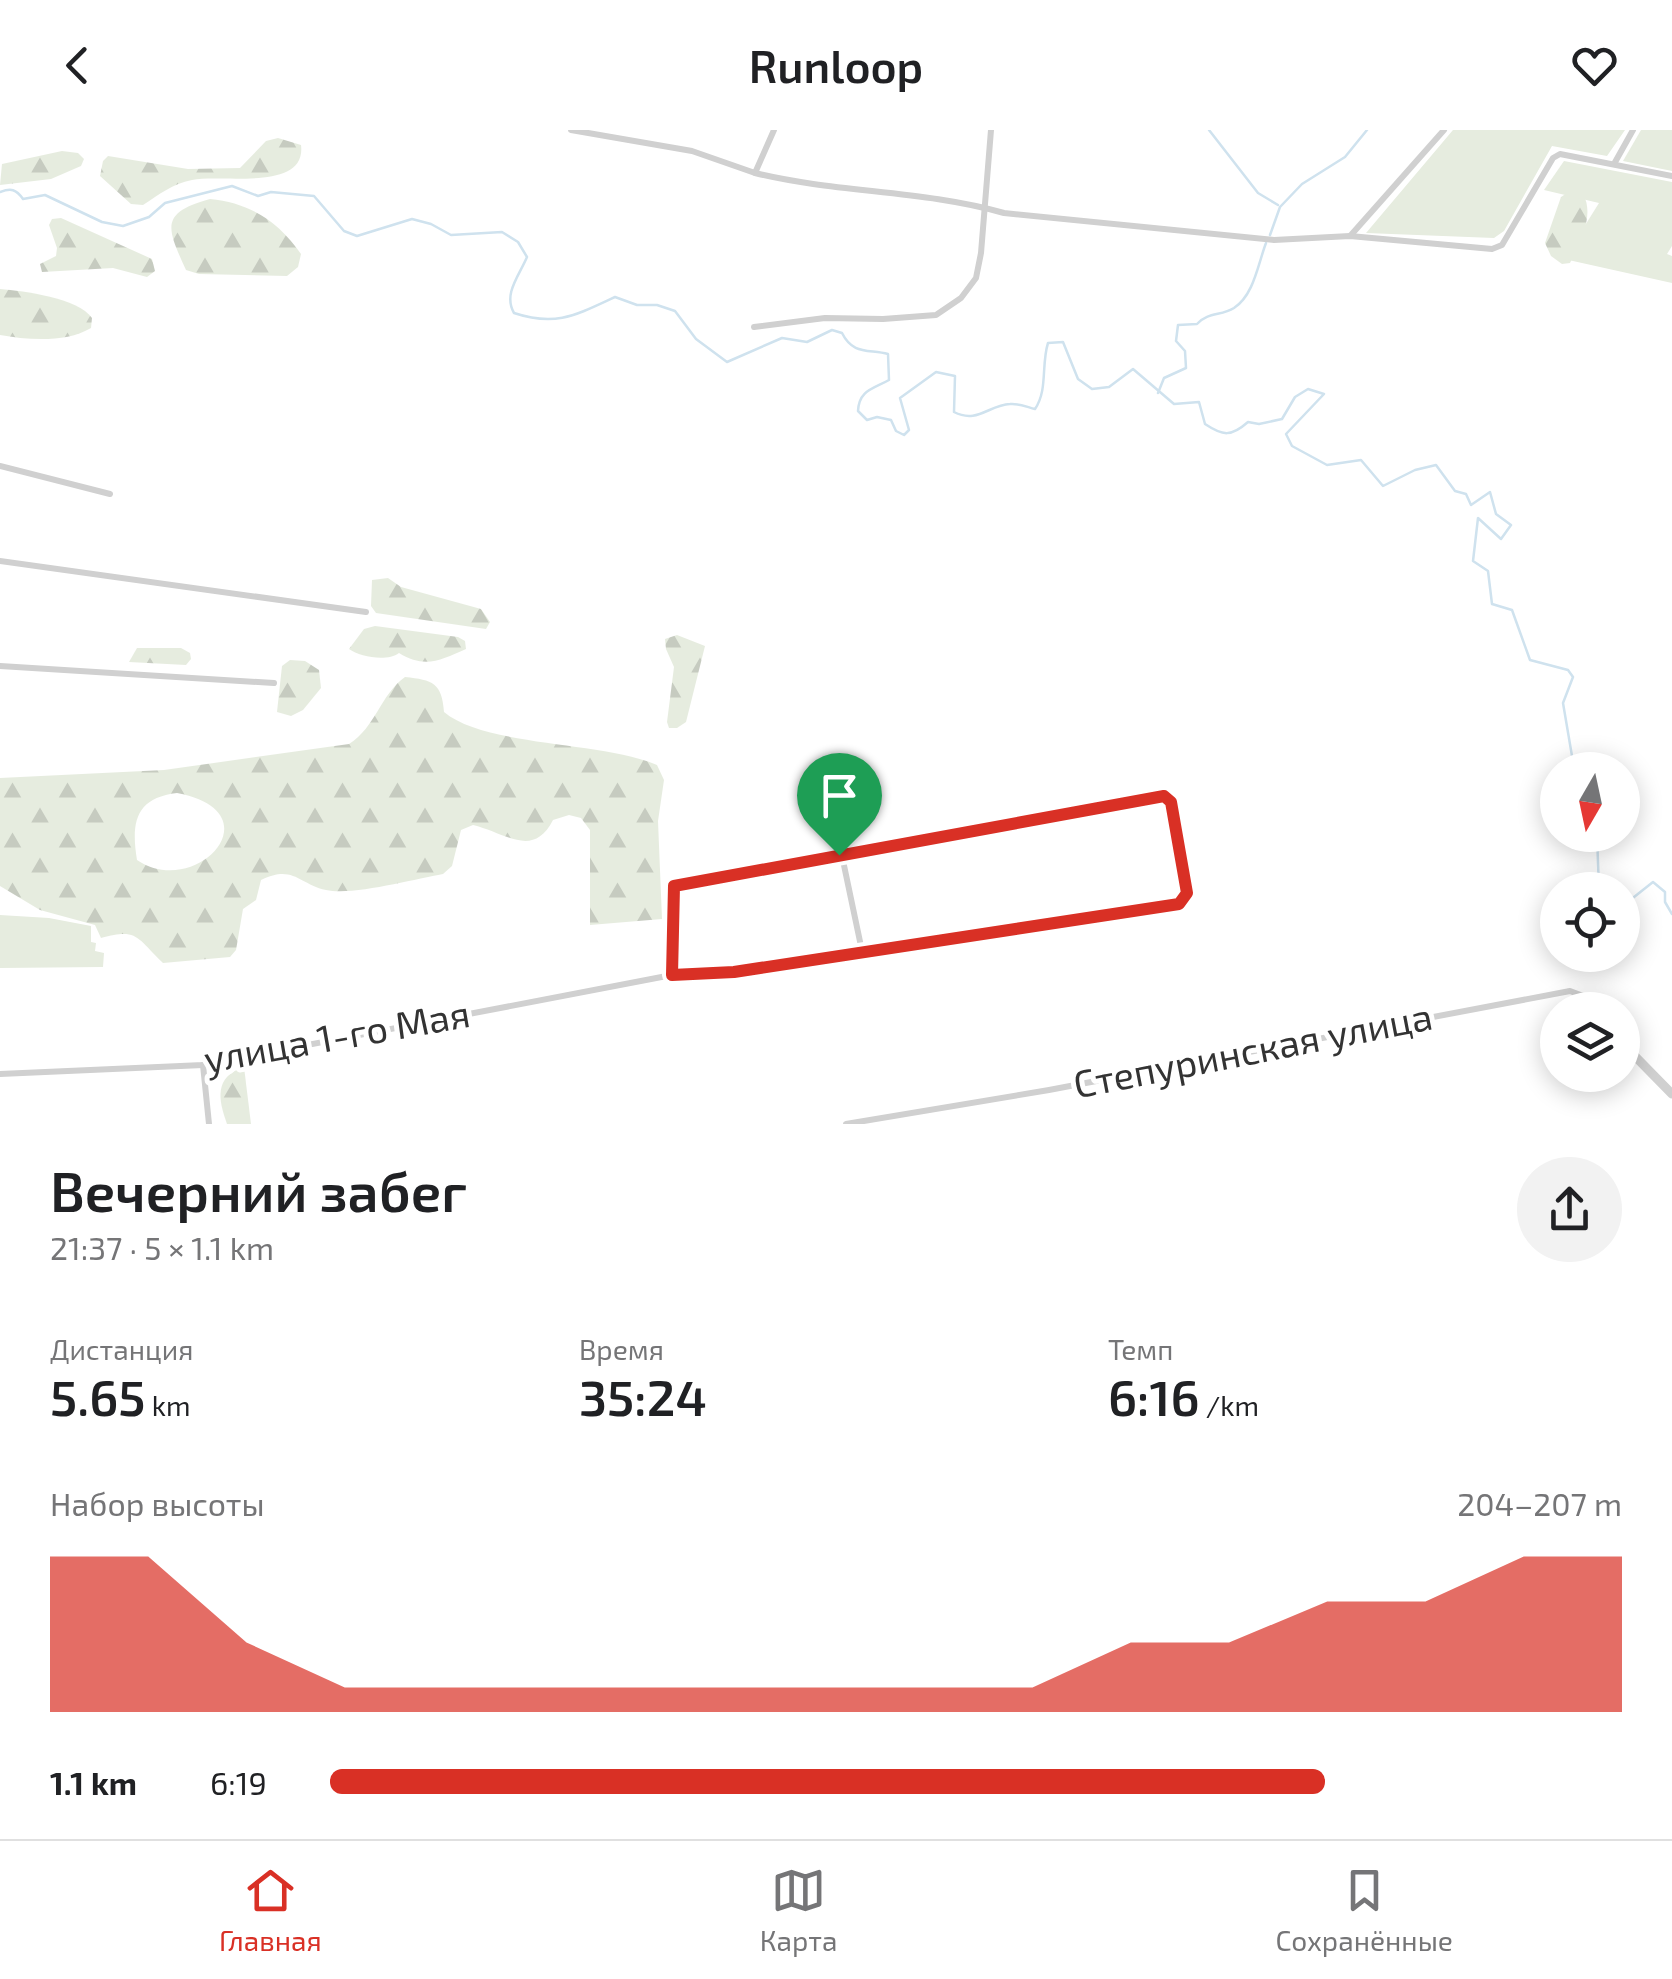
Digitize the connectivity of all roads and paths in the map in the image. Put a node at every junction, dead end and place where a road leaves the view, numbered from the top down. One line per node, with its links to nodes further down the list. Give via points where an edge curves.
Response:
1 (571, 130): 7 (street, via 692,151)
2 (774, 130): 7 (street)
3 (991, 130): 9 (street)
4 (1444, 130): 10 (street)
5 (1633, 130): 6 (street)
6 (1614, 164): 8 (street); 10 (street, via 1553,158 1502,245 1492,249)
7 (755, 173): 9 (street)
8 (1672, 176)
9 (984, 207): 10 (street, via 1258,238); 11 (street, via 976,278 936,314)
10 (1350, 236)
11 (754, 327)
12 (0, 466): 13 (street)
13 (110, 494)
14 (0, 562): 15 (street)
15 (366, 612)
16 (0, 666): 17 (street)
17 (274, 683)
18 (825, 775): 19 (street)
19 (839, 855): 20 (street); 20 (street, улица 1-го Мая, via 1159,796 1171,802 1187,893 1182,903); 21 (street, via 674,886)
20 (862, 951): 21 (street, улица 1-го Мая)
21 (672, 975): 24 (street, улица 1-го Мая)
22 (1540, 997): 28 (street, Степуринская улица)
23 (1640, 1061): 26 (street)
24 (203, 1065): 25 (street, улица 1-го Мая); 27 (street)
25 (0, 1074)
26 (1672, 1094)
27 (208, 1124)
28 (846, 1124)

